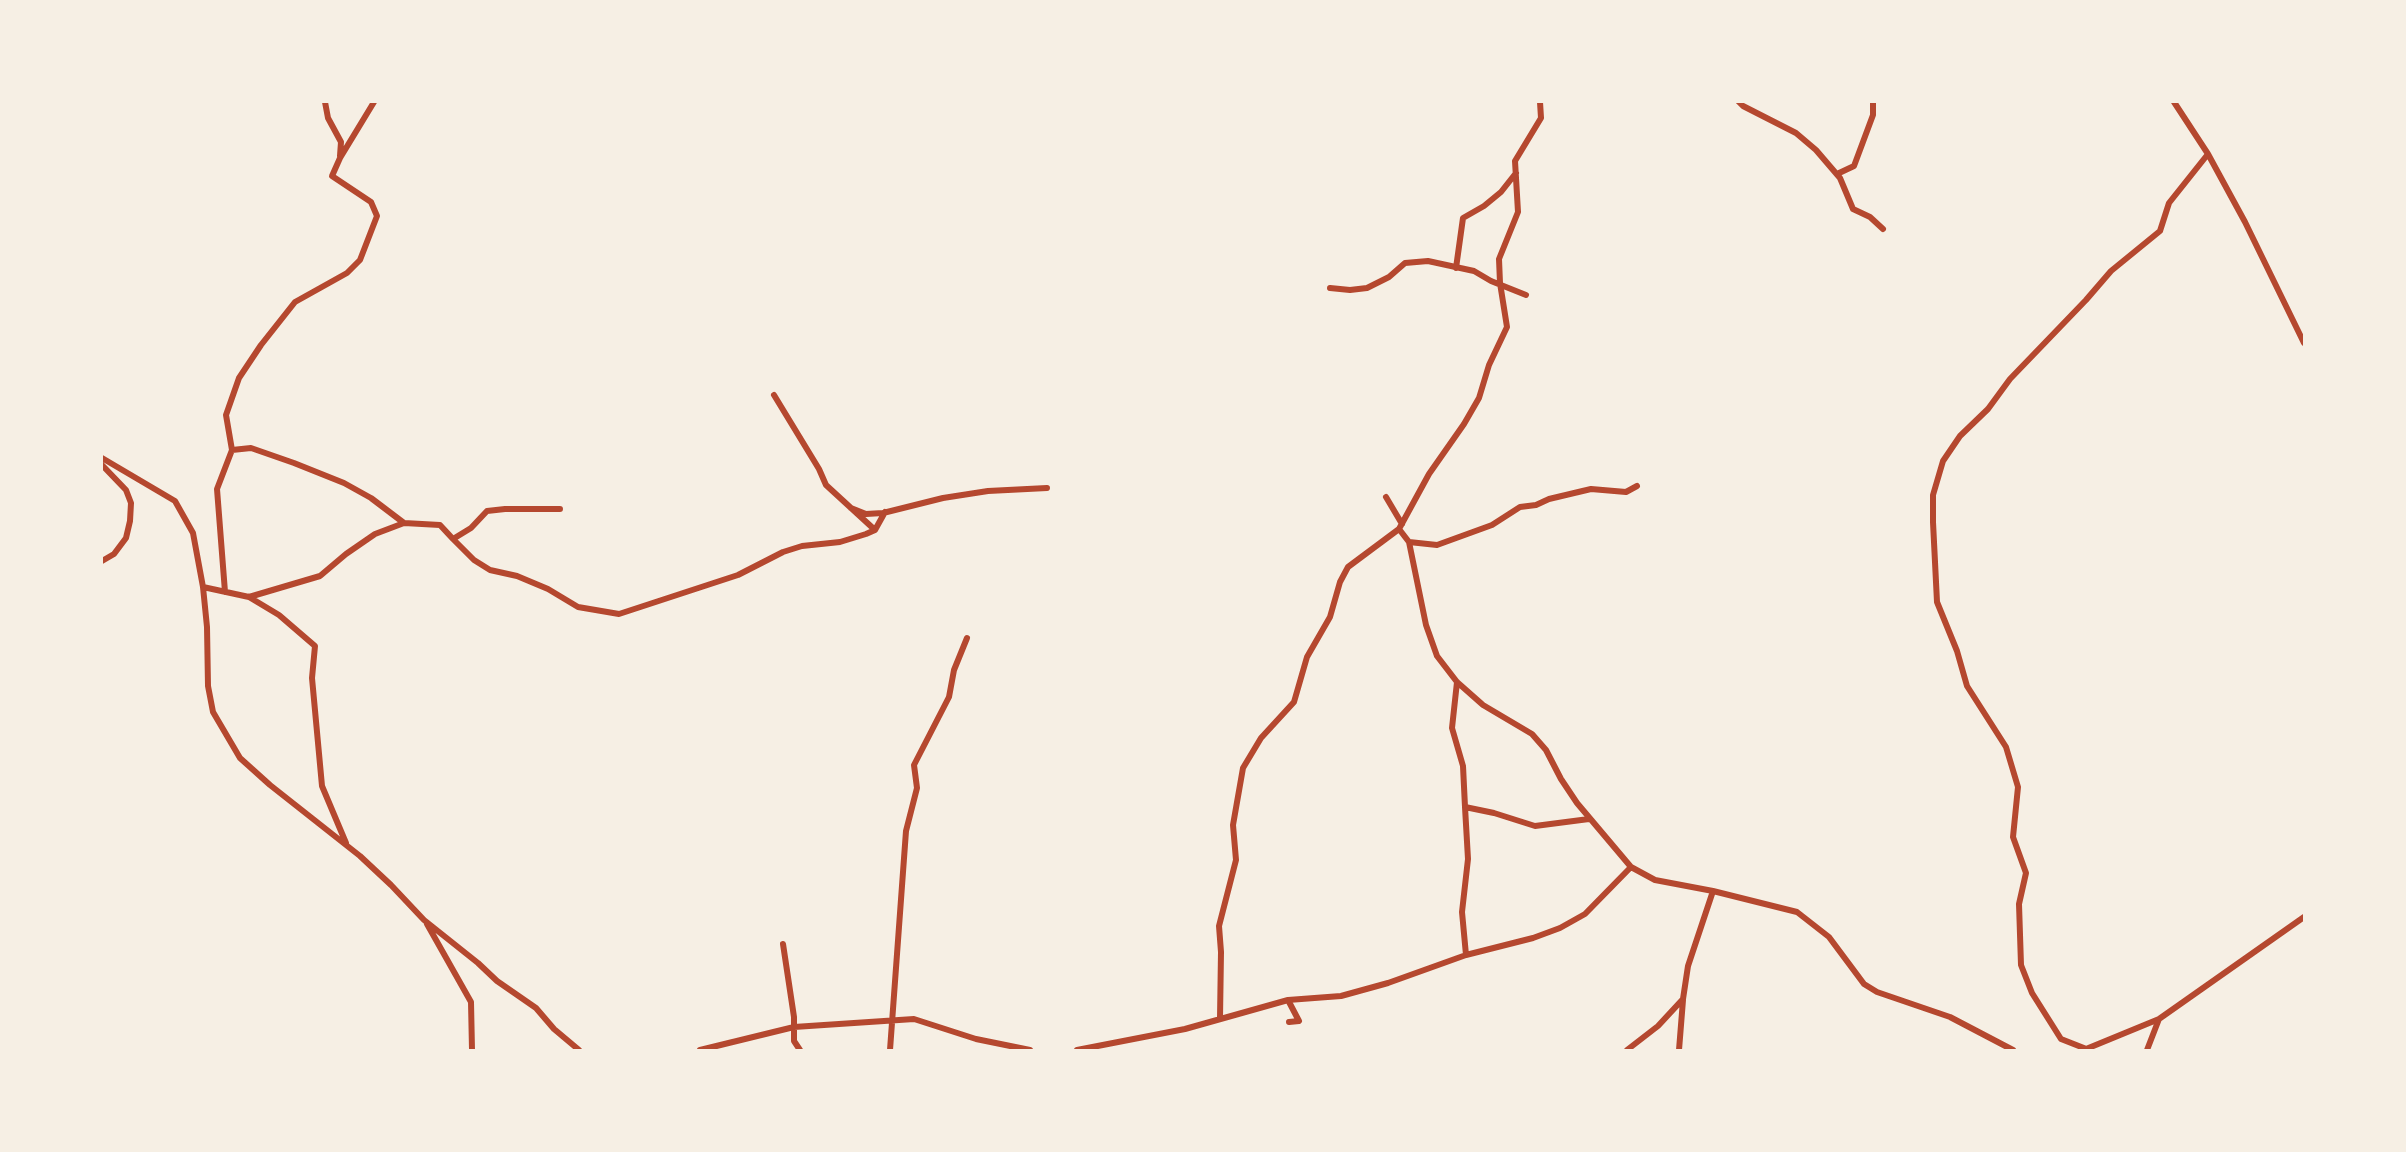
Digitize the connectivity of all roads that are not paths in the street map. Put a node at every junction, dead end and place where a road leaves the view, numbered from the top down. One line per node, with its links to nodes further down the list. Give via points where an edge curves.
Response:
1 (325, 102): 8 (street, via 341,142)
2 (374, 102): 8 (street)
3 (1540, 102): 9 (street, via 1541,118 1516,160)
4 (1739, 102): 10 (street, via 1796,133)
5 (1873, 102): 10 (street, via 1873,115 1854,166)
6 (2174, 102): 7 (street)
7 (2208, 154): 16 (street); 54 (street, via 2169,203 2160,231 2111,271 1960,436 1943,461 1933,495 1937,602 1967,686 2006,747 2018,787 2013,837 2026,873 2019,904 2021,965 2032,993 2061,1039)
8 (340, 158): 18 (street, via 332,176 371,202 377,216 360,260 347,273 295,302 239,378 226,415)
9 (1516, 173): 12 (street, via 1501,192 1463,218); 13 (street, via 1518,212 1499,259)
10 (1837, 174): 11 (street, via 1853,209)
11 (1883, 229)
12 (1456, 268): 13 (street); 14 (street, via 1427,261 1405,263 1367,288)
13 (1500, 283): 15 (street); 28 (street, via 1507,327 1479,398)
14 (1330, 288)
15 (1526, 295)
16 (2305, 342)
17 (774, 395): 24 (street, via 826,485)
18 (232, 450): 27 (street, via 251,448 344,483); 34 (street, via 217,489)
19 (102, 458): 33 (street, via 175,501 193,533)
20 (102, 465): 32 (street, via 126,490 131,503 125,538 114,554)
21 (1637, 486): 31 (street, via 1626,492 1591,489 1520,507 1492,525 1437,545)
22 (1047, 488): 26 (street, via 988,491)
23 (1386, 496): 28 (street)
24 (851, 508): 26 (street, via 866,514); 29 (street)
25 (559, 509): 30 (street, via 487,511)
26 (885, 512): 29 (street)
27 (404, 523): 30 (street, via 440,524); 35 (street, via 374,534 320,576)
28 (1401, 527): 31 (street); 49 (street, via 1348,567 1330,617 1307,657 1294,702 1261,738 1243,768 1233,825 1236,860 1219,926)
29 (875, 530): 30 (street, via 840,542 802,545 738,575 619,614 578,607 548,589 490,570)
30 (453, 539)
31 (1409, 542): 37 (street, via 1426,625 1437,656)
32 (102, 561)
33 (203, 587): 34 (street); 40 (street, via 213,712 240,758)
34 (225, 593): 35 (street)
35 (249, 597): 40 (street, via 315,646 312,678 322,786)
36 (967, 638): 50 (street, via 949,697 914,765 917,789 906,831)
37 (1457, 682): 38 (street, via 1452,728 1463,766); 39 (street, via 1483,705 1532,734)
38 (1465, 807): 39 (street, via 1535,826); 46 (street, via 1468,859 1462,912)
39 (1589, 819): 41 (street)
40 (348, 848): 44 (street)
41 (1631, 867): 42 (street, via 1655,880); 46 (street, via 1585,914 1560,928)
42 (1713, 891): 47 (street, via 1688,966); 64 (street, via 1797,912 1829,937 1864,984 1950,1017)
43 (2305, 917): 51 (street)
44 (424, 920): 55 (street, via 471,1002); 56 (street, via 536,1009)
45 (783, 944): 53 (street)
46 (1466, 955): 48 (street, via 1341,996)
47 (1683, 999): 62 (street); 63 (street)
48 (1288, 1000): 49 (street); 52 (street, via 1299,1021)
49 (1220, 1018): 61 (street)
50 (893, 1019): 53 (street); 59 (street); 60 (street, via 914,1019)
51 (2159, 1019): 54 (street); 65 (street)
52 (1289, 1022)
53 (794, 1027): 57 (street); 58 (street)
54 (2085, 1050)
55 (472, 1051)
56 (579, 1051)
57 (700, 1051)
58 (800, 1051)
59 (890, 1051)
60 (1030, 1051)
61 (1077, 1051)
62 (1627, 1051)
63 (1678, 1051)
64 (2013, 1051)
65 (2147, 1051)

